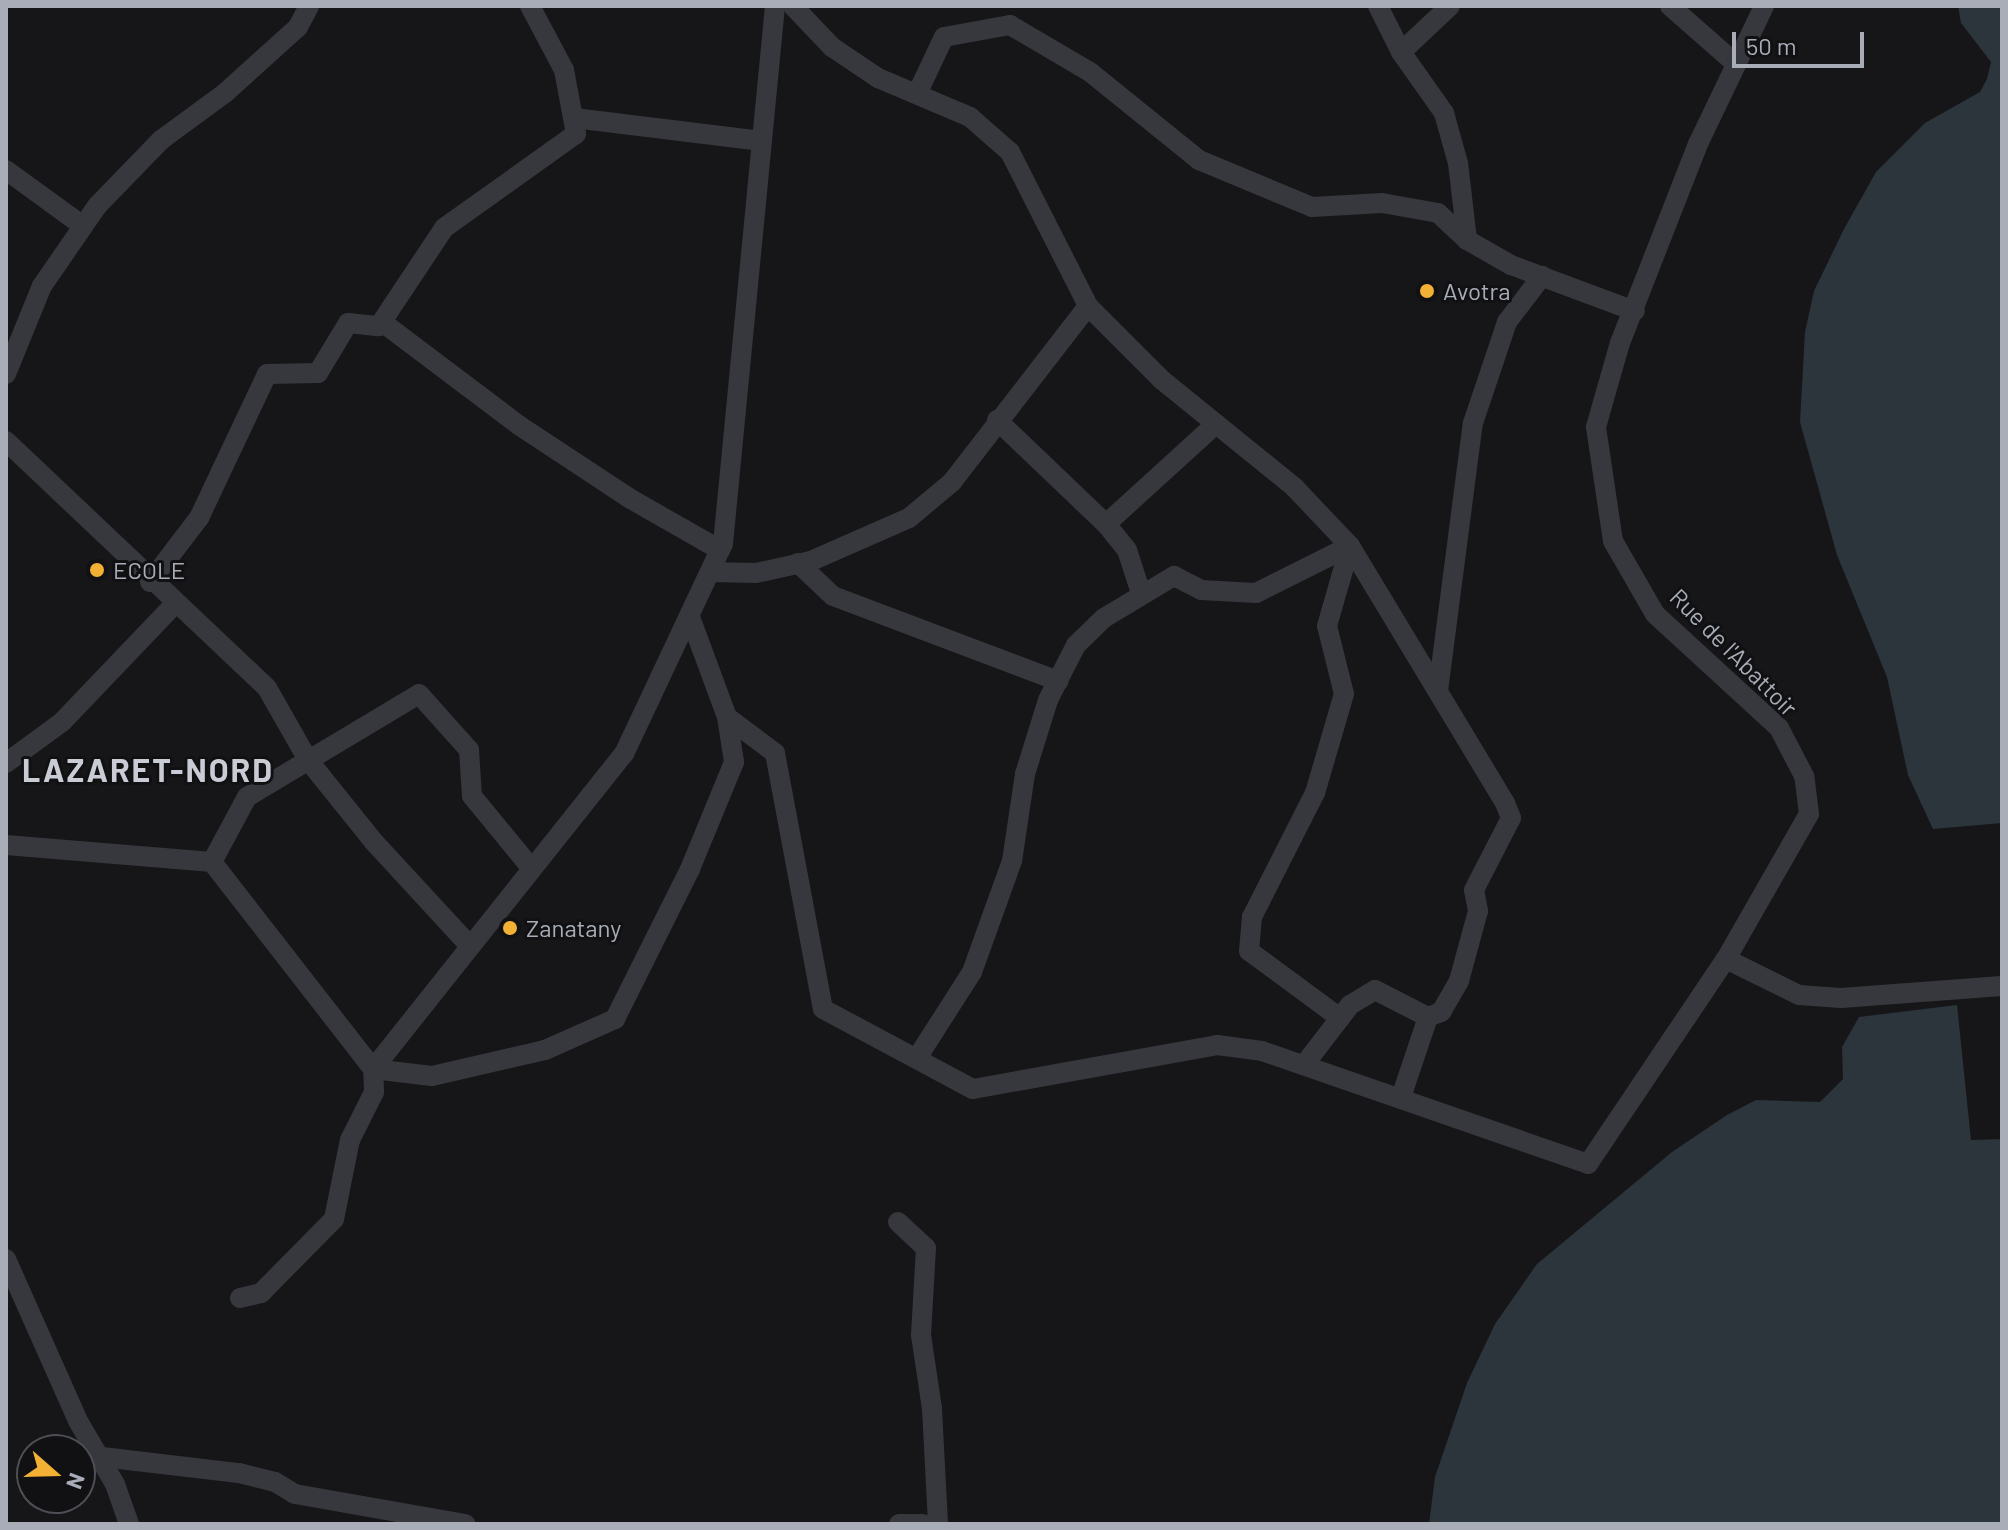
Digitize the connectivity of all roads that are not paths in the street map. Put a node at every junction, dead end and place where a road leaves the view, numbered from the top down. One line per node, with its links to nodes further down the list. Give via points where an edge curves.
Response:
1 (309, 6): 15 (street, via 298,27 161,140)
2 (530, 6): 12 (street, via 564,70)
3 (775, 6): 13 (street)
4 (793, 6): 11 (street, via 832,47 878,78)
5 (1378, 6): 9 (street)
6 (1450, 6): 9 (street)
7 (1670, 6): 10 (street)
8 (1764, 6): 10 (street, Rue de l'Abattoir)
9 (1401, 52): 16 (street, via 1444,113 1458,163)
10 (1736, 64): 19 (street, Rue de l'Abattoir, via 1698,144)
11 (917, 94): 16 (street, via 944,37 1010,25 1090,72 1199,160 1312,207 1382,203 1438,213); 18 (street, via 970,117 1010,152)
12 (574, 118): 13 (street); 20 (street, via 576,134 444,228)
13 (762, 141): 27 (street)
14 (6, 170): 15 (street)
15 (83, 226): 21 (street, via 42,286)
16 (1467, 240): 17 (street)
17 (1542, 276): 19 (street); 35 (street, via 1507,322 1473,423)
18 (1088, 306): 22 (street); 23 (street, via 1162,380)
19 (1635, 311): 43 (street, Rue de l'Abattoir, via 1620,343 1596,427 1613,541 1655,614 1779,728 1804,776 1809,814)
20 (382, 322): 27 (street, via 520,426); 30 (street, via 348,323 318,373 267,374 199,518)
21 (6, 374)
22 (997, 420): 25 (street); 28 (street, via 952,482 909,518 849,548)
23 (1216, 424): 25 (street); 26 (street, via 1294,487)
24 (6, 441): 30 (street)
25 (1106, 524): 31 (street, via 1127,550)
26 (1350, 546): 31 (street, via 1256,593 1201,590 1174,576); 35 (street); 46 (street, via 1327,626 1344,694 1315,793 1252,917 1249,951)
27 (720, 550): 29 (street)
28 (798, 563): 29 (street, via 756,573); 34 (street, via 833,596)
29 (710, 572): 33 (street)
30 (150, 582): 32 (street)
31 (1141, 593): 34 (street, via 1076,645)
32 (174, 605): 37 (street, via 267,688); 38 (street, via 62,722)
33 (690, 617): 36 (street); 41 (street, via 624,754)
34 (1058, 681): 47 (street, via 1025,774 1012,861 972,972)
35 (1438, 691): 45 (street, via 1511,818 1474,890 1478,911 1459,981 1441,1012)
36 (727, 717): 47 (street, via 775,753 823,1009); 49 (street, via 734,762 690,869 615,1019 545,1050 432,1076)
37 (308, 760): 40 (street, via 247,797); 41 (street, via 419,694 469,750 472,796); 42 (street, via 374,842)
38 (6, 763)
39 (6, 845): 40 (street)
40 (212, 862): 49 (street)
41 (532, 869): 42 (street)
42 (470, 946): 49 (street)
43 (1726, 959): 44 (street, via 1799,995 1841,998); 50 (street, Rue de l'Abattoir, via 1588,1164 1486,1133)
44 (2002, 986)
45 (1428, 1017): 46 (street, via 1375,990); 50 (street)
46 (1340, 1018): 48 (street)
47 (917, 1058): 48 (street, via 973,1089 1217,1045 1262,1051)
48 (1304, 1065): 50 (street)
49 (373, 1069): 53 (street, via 374,1092 350,1140 334,1219 261,1293)
50 (1401, 1097)
51 (898, 1222): 59 (street, via 926,1248 921,1335 932,1409)
52 (6, 1259): 54 (street, via 78,1421)
53 (240, 1298)
54 (102, 1457): 55 (street); 56 (street, via 239,1473 275,1482 295,1494)
55 (129, 1524)
56 (465, 1524)
57 (899, 1524): 58 (street)
58 (923, 1524)
59 (938, 1524)

